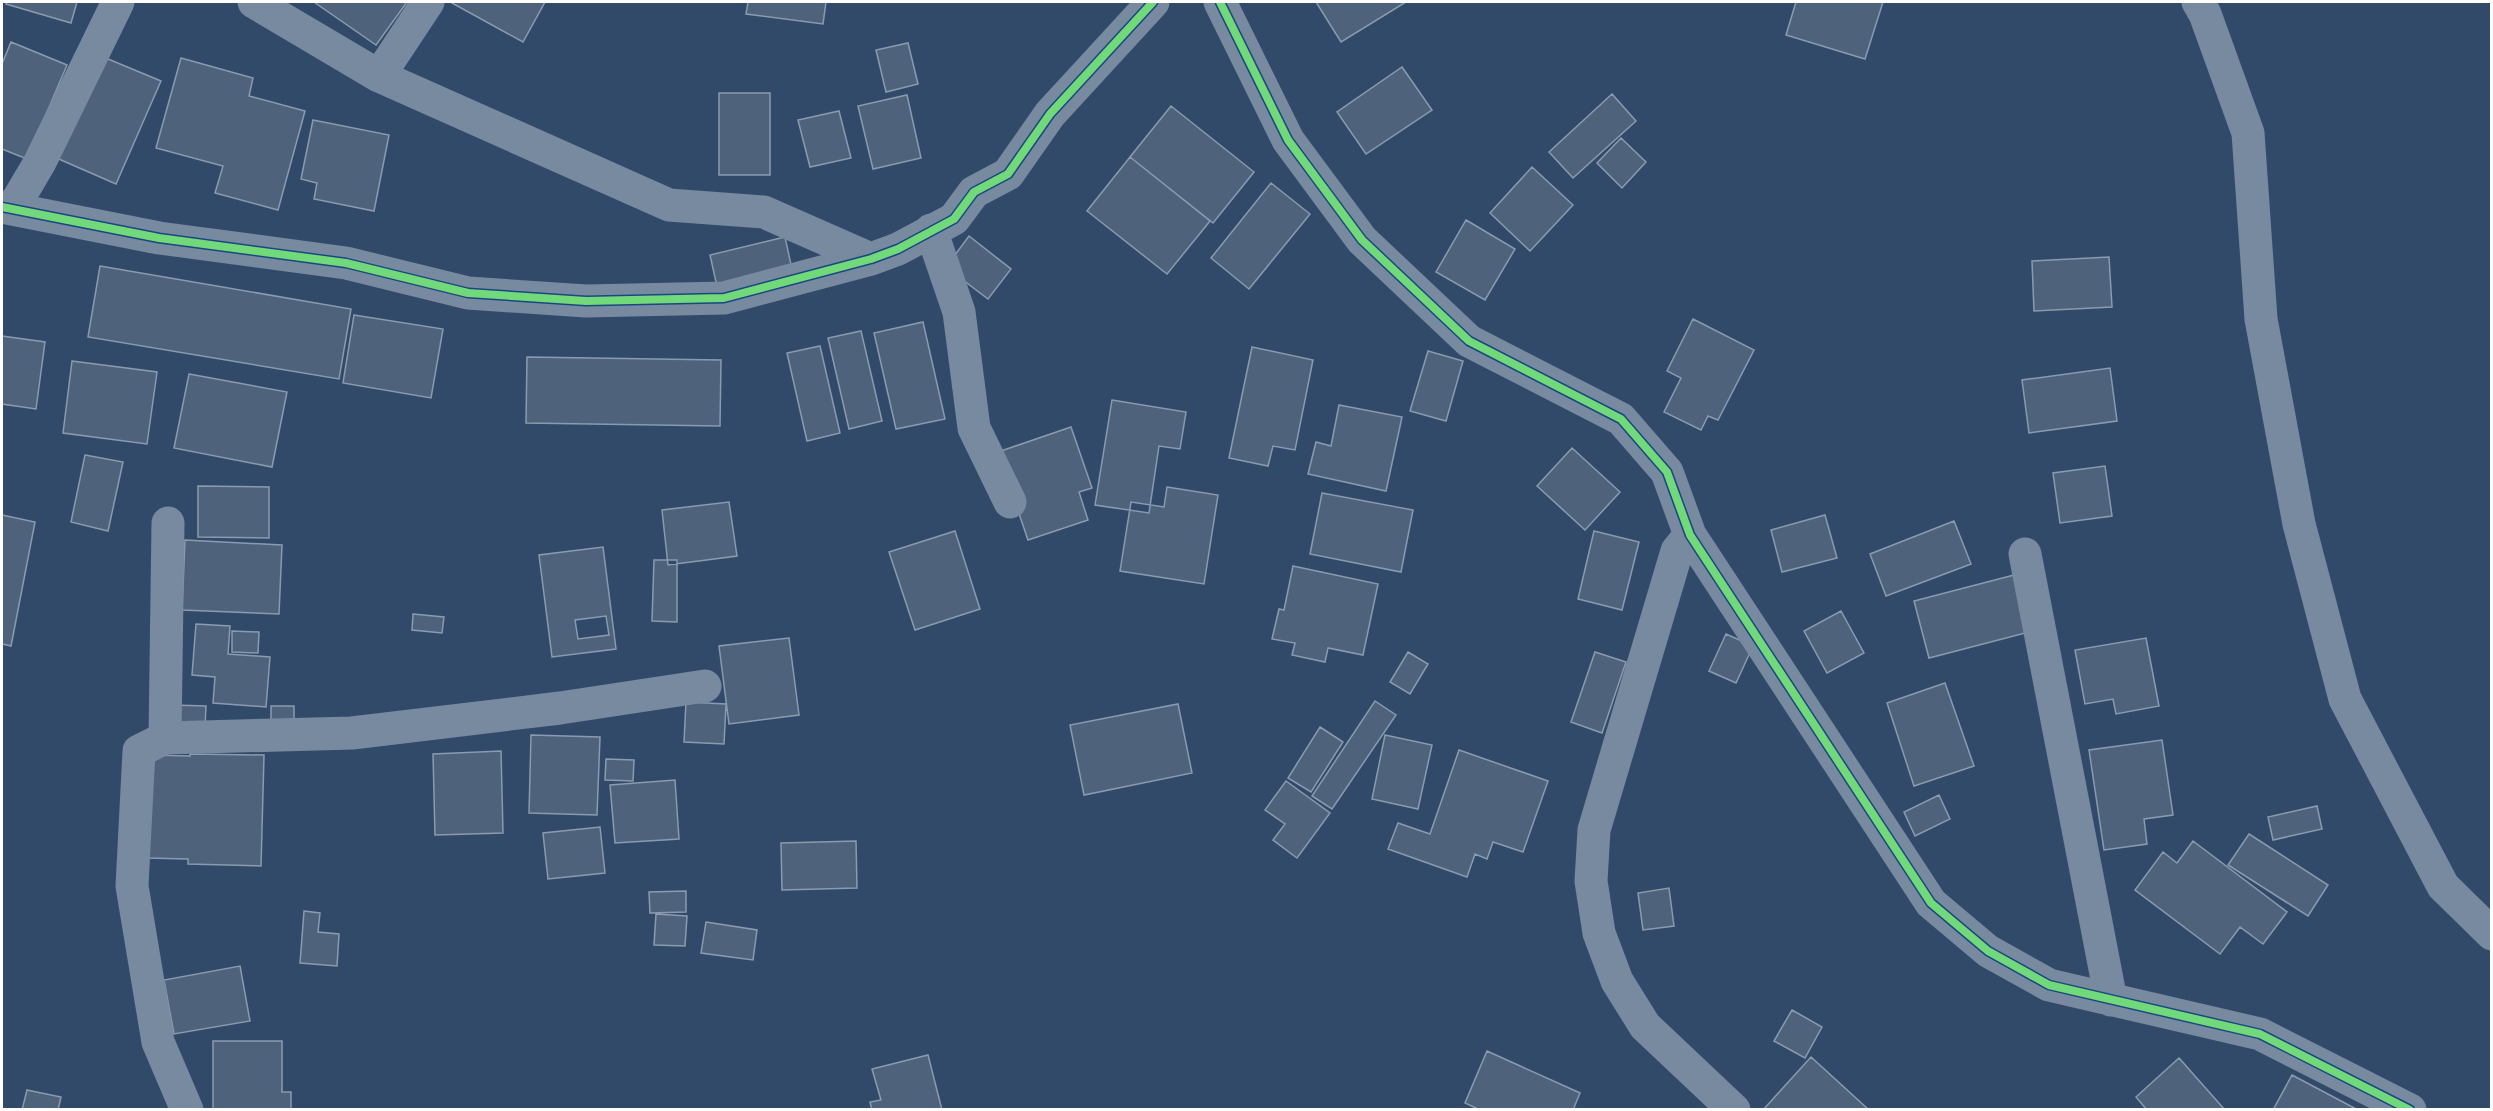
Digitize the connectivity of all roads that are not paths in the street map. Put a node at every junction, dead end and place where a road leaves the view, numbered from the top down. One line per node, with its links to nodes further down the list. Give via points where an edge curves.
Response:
1 (118, 2): 8 (street, via 40,162)
2 (254, 2): 7 (street)
3 (428, 2): 7 (street)
4 (1153, 2): 9 (street, via 1050,114 1008,174 974,192 954,219)
5 (1220, 2): 13 (street, via 1288,140 1362,240 1469,341 1621,418 1666,472)
6 (2198, 2): 17 (street, via 2248,133 2261,319 2300,524 2345,699 2443,886)
7 (379, 76): 10 (street, via 669,205 764,212)
8 (7, 207): 10 (street, via 159,238 346,263 468,293 586,301 724,298)
9 (931, 230): 10 (street); 11 (street, via 959,312 974,428)
10 (871, 259)
11 (1010, 502)
12 (168, 523): 16 (street)
13 (1690, 535): 18 (street, via 1931,903 1988,951 2049,986); 20 (street, via 1677,551 1607,780 1594,830 1591,881 1599,933 1617,981 1645,1026)
14 (2025, 554): 18 (street)
15 (705, 686): 16 (street, via 352,733)
16 (165, 738): 19 (street, via 139,751 132,886 158,1042)
17 (2492, 934)
18 (2111, 1000): 21 (street, via 2260,1034)
19 (187, 1110)
20 (1734, 1110)
21 (2410, 1110)

